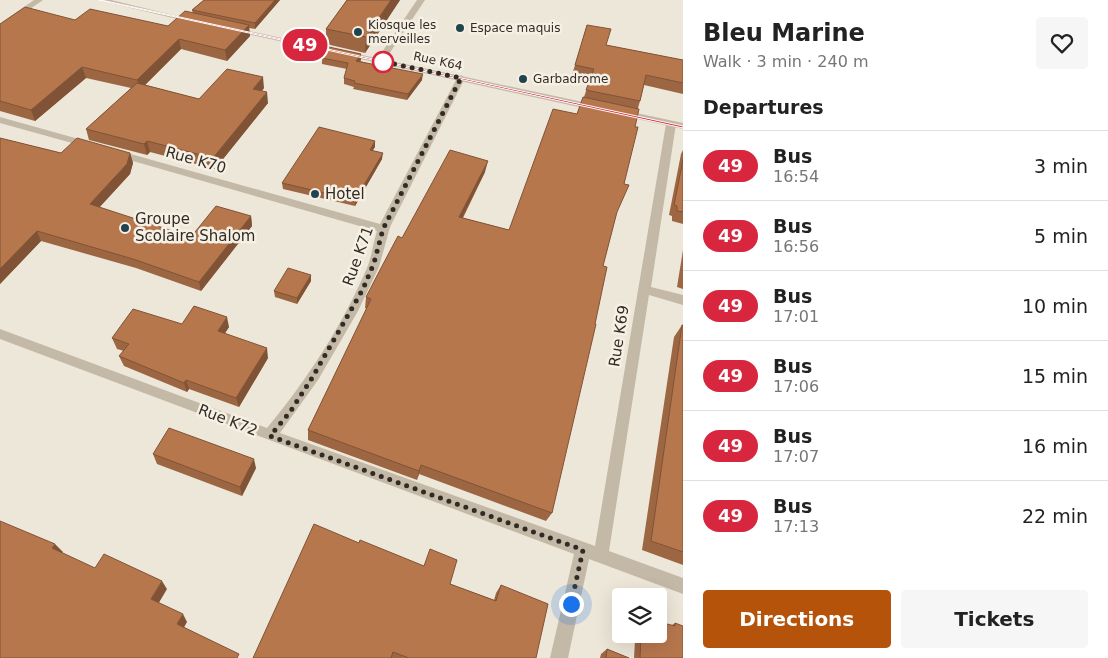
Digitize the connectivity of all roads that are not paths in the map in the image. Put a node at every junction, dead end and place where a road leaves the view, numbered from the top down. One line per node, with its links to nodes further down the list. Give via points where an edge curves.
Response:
1 (39, 0): 6 (street)
2 (101, 0): 4 (street)
3 (421, 0): 7 (street)
4 (205, 23)
5 (224, 27): 7 (street, Rue K64)
6 (0, 28)
7 (380, 61): 8 (street, Rue K64)
8 (461, 78): 10 (street, Rue K64); 11 (street, Rue K71)
9 (0, 120): 11 (street, Rue K70)
10 (677, 125): 12 (street, Rue K69)
11 (383, 229): 15 (street, Rue K71, via 363,289 312,378)
12 (643, 289): 13 (street); 17 (street, Rue K69)
13 (683, 300)
14 (0, 334): 15 (street, Rue K72)
15 (270, 436): 16 (street, Rue K72)
16 (583, 550): 17 (street, Rue K72); 19 (street)
17 (601, 555): 18 (street, Rue K72)
18 (683, 586)
19 (559, 658)

